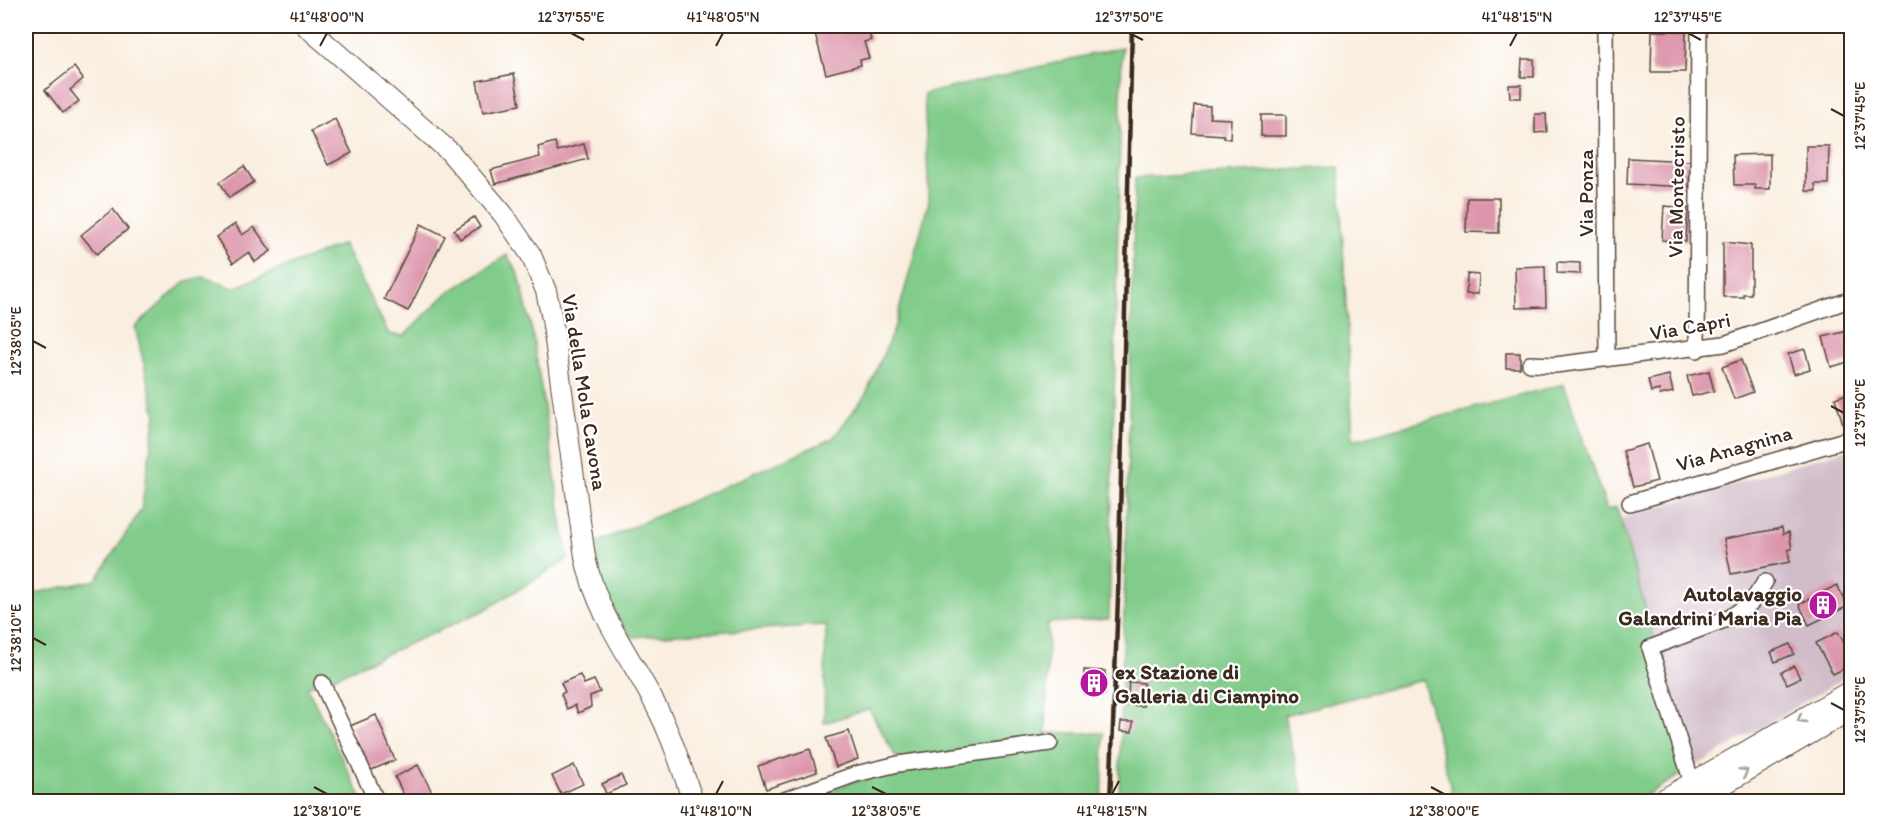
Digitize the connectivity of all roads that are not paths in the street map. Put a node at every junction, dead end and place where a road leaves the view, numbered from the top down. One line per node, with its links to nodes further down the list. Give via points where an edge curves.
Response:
1 (306, 26): 17 (main road, Via della Mola Cavona, via 450,152 503,214 537,266 552,319 590,579 605,619 662,718)
2 (1605, 26): 6 (street, Via Ponza)
3 (1699, 26): 5 (street, Via Montecristo)
4 (1851, 300): 5 (street, Via Capri)
5 (1697, 350): 6 (street, Via Capri)
6 (1607, 359): 7 (street, Via Capri)
7 (1530, 364)
8 (1851, 438): 9 (street, Via Anagnina)
9 (1630, 503)
10 (1765, 582): 15 (street, via 1751,603 1727,619 1650,648)
11 (322, 683): 16 (street)
12 (1851, 690): 15 (main road, one-way to 15)
13 (1851, 709): 15 (main road, one-way to 13)
14 (1050, 743): 18 (street, via 898,764)
15 (1693, 792): 19 (main road)
16 (377, 801)
17 (693, 801)
18 (779, 801)
19 (1659, 801)

